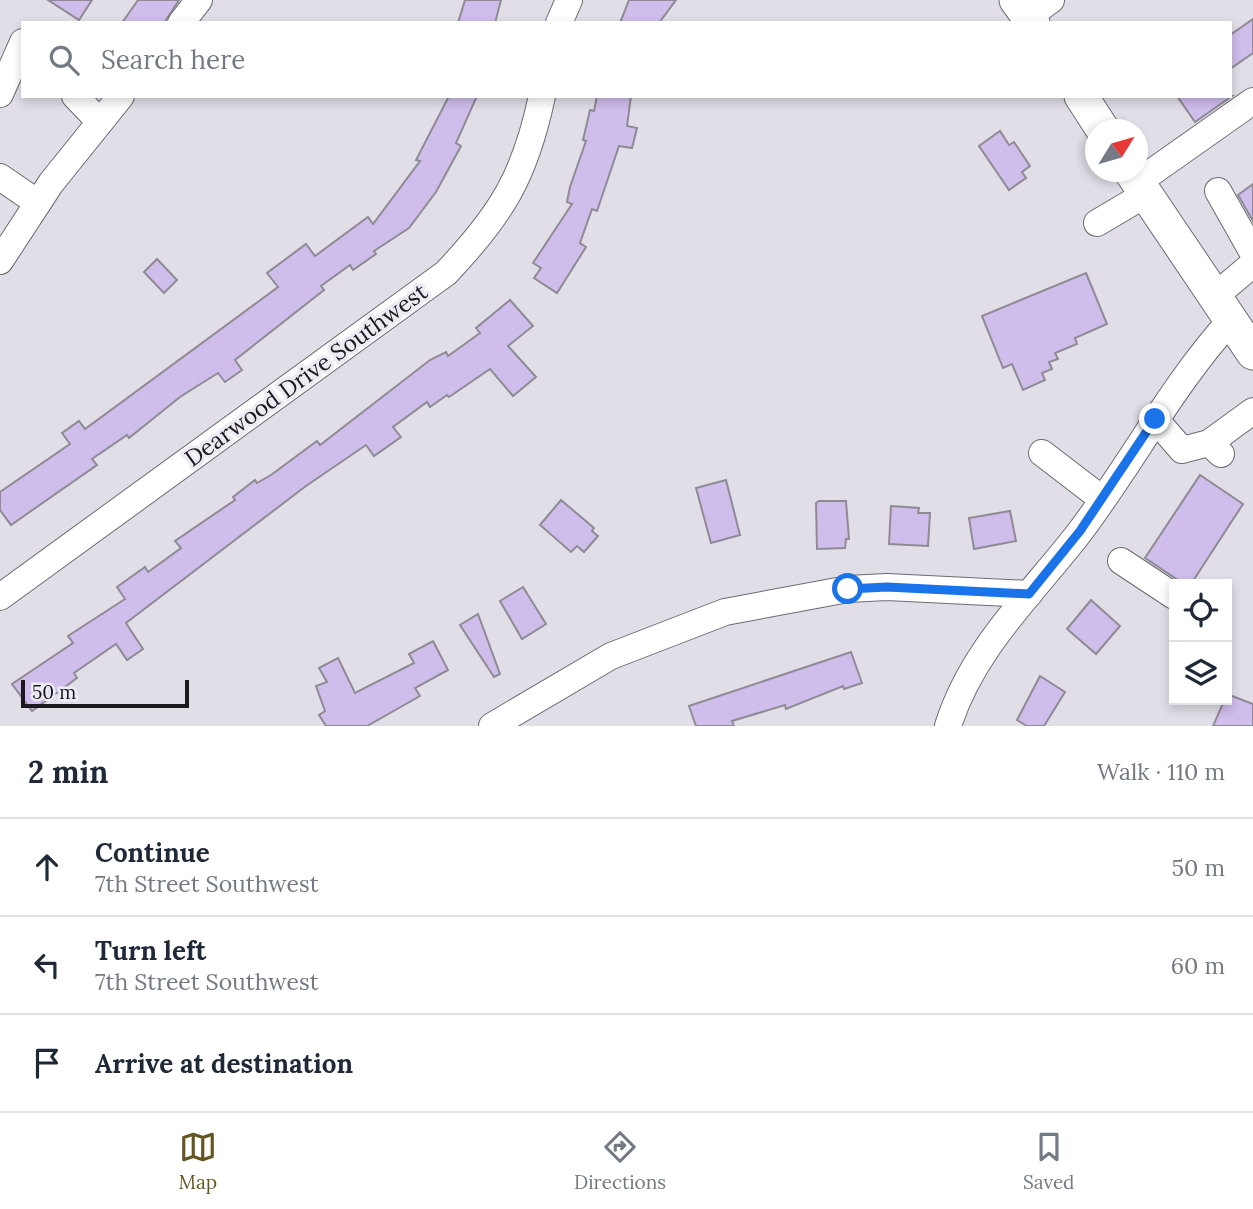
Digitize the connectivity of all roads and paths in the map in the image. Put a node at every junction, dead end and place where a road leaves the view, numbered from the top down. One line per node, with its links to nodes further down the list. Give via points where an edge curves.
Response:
1 (199, 0): 3 (street)
2 (569, 0): 4 (street)
3 (183, 21)
4 (560, 21)
5 (21, 47): 6 (street)
6 (0, 94)
7 (77, 98): 13 (street)
8 (119, 98): 13 (street)
9 (542, 98): 31 (street, Dearwood Drive Southwest, via 516,181 486,231 446,273)
10 (1082, 98): 12 (main road)
11 (1253, 101): 15 (street)
12 (1096, 119)
13 (100, 122): 17 (street)
14 (0, 177): 17 (street)
15 (1138, 183): 18 (street); 22 (main road)
16 (1218, 191): 19 (street)
17 (38, 203): 20 (street)
18 (1097, 223)
19 (1253, 253)
20 (0, 261)
21 (1253, 264): 22 (street)
22 (1223, 308): 23 (main road); 25 (street)
23 (1253, 352)
24 (1253, 411): 25 (street, via 1215,449 1182,450)
25 (1155, 419): 27 (street)
26 (1042, 453): 27 (street)
27 (1102, 499): 30 (street)
28 (1121, 561): 29 (street)
29 (1169, 593)
30 (1029, 594): 32 (street, via 848,589 725,612 611,656); 33 (street, via 986,646 957,698)
31 (0, 597)
32 (492, 726)
33 (948, 726)

